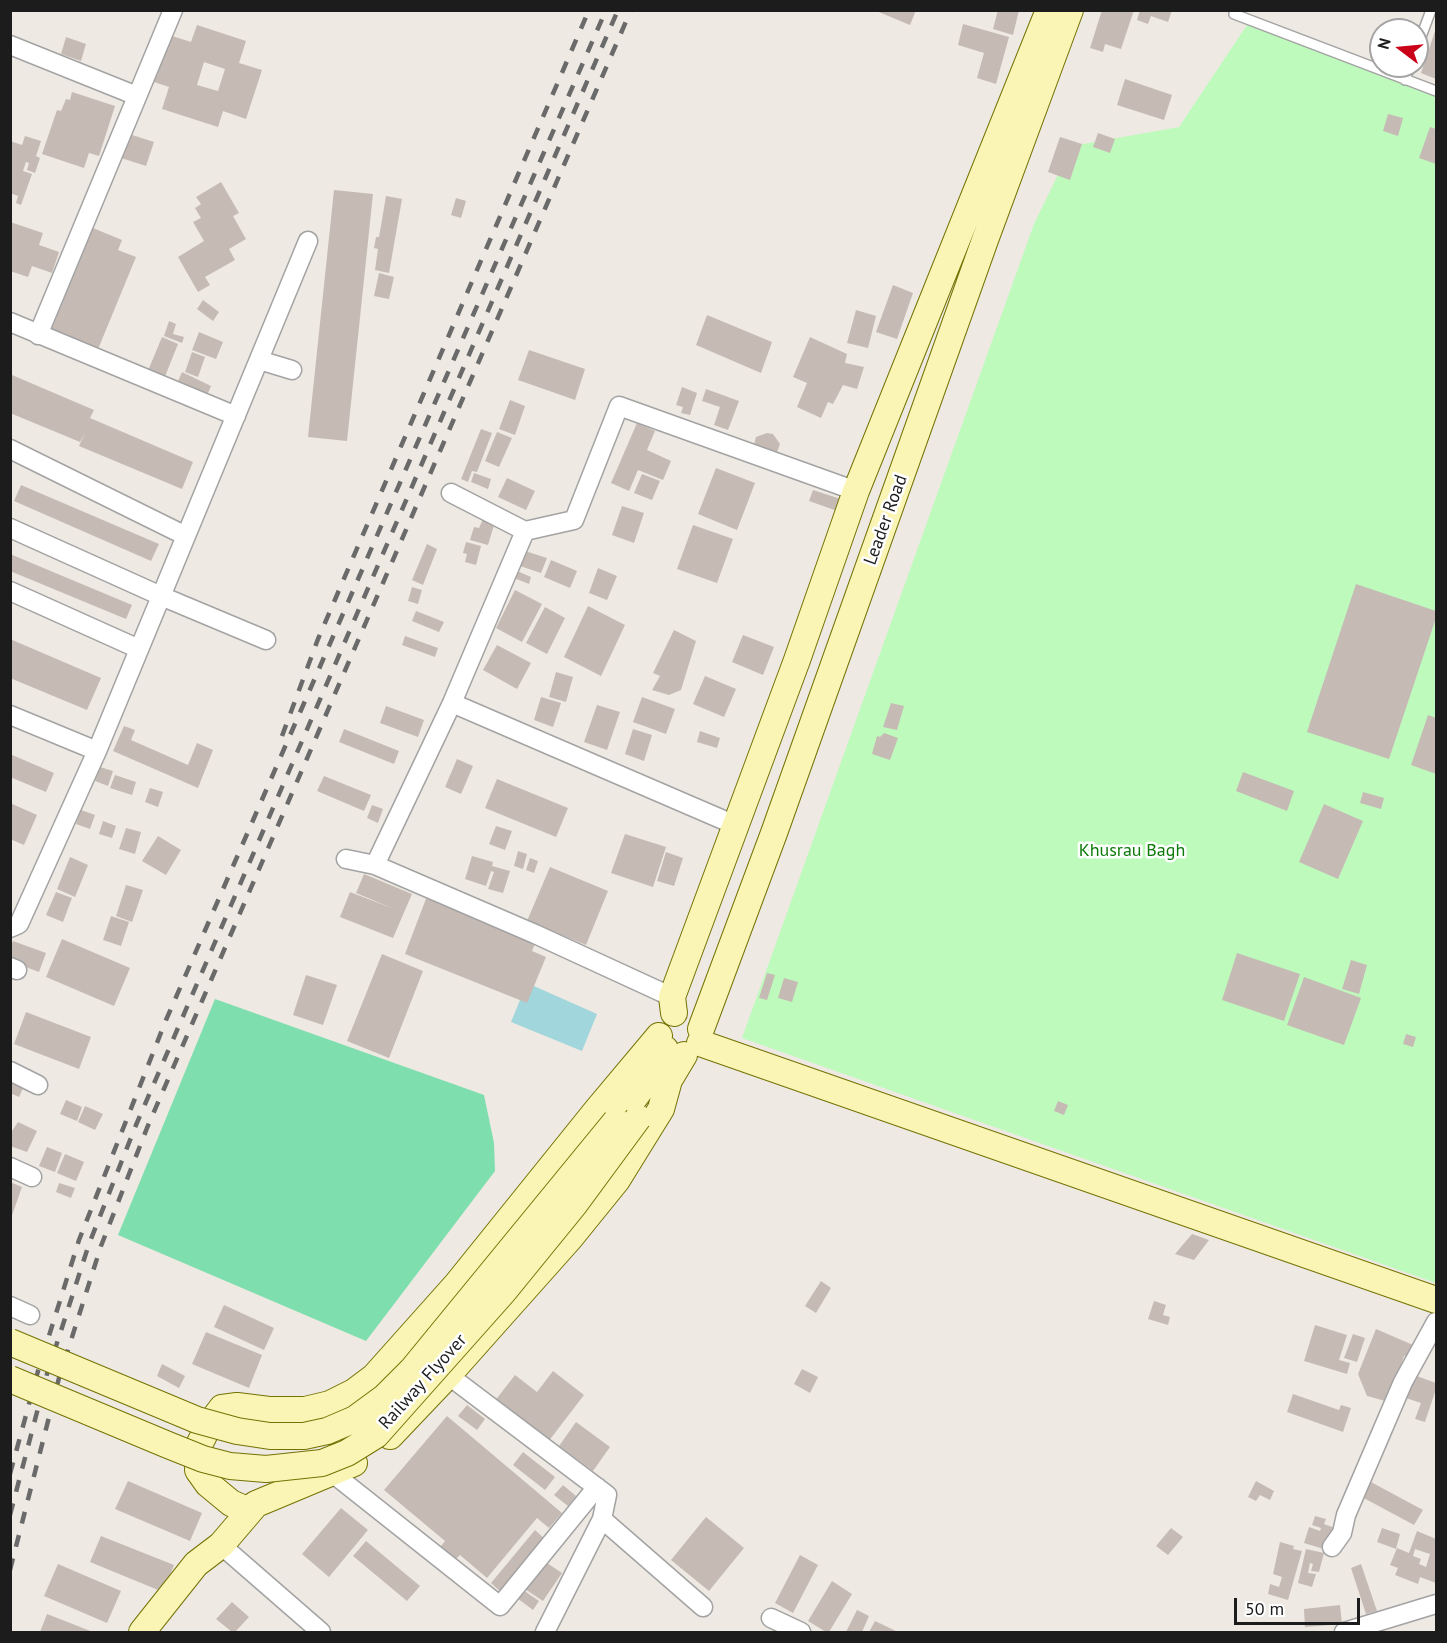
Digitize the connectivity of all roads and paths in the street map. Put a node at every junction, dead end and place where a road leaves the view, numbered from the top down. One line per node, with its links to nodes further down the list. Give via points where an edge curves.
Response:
1 (172, 10): 8 (street)
2 (1049, 10): 16 (main road, Leader Road)
3 (1070, 10): 33 (main road, Leader Road, via 774,833)
4 (1235, 10): 6 (lane, via 1234,14)
5 (10, 45): 8 (street)
6 (1405, 80): 7 (lane)
7 (1437, 91)
8 (136, 96): 11 (street)
9 (308, 241): 12 (street)
10 (10, 322): 11 (street)
11 (38, 335): 14 (street)
12 (259, 360): 13 (street); 14 (street)
13 (292, 370)
14 (236, 416): 20 (street)
15 (10, 449): 20 (street)
16 (856, 491): 19 (street, via 619,406 574,520); 28 (main road, Leader Road, via 798,660)
17 (451, 493): 19 (street)
18 (10, 528): 22 (street)
19 (525, 531): 25 (street)
20 (186, 536): 22 (street)
21 (10, 591): 24 (street)
22 (161, 596): 23 (street); 24 (street)
23 (266, 640)
24 (139, 649): 27 (street)
25 (452, 703): 28 (street); 30 (street)
26 (10, 715): 27 (street)
27 (97, 751): 31 (street, via 19,924)
28 (735, 825): 32 (main road, Leader Road)
29 (346, 859): 30 (street)
30 (375, 865): 32 (street, via 535,934)
31 (10, 928)
32 (673, 1005): 33 (main road, Leader Road, via 663,1022)
33 (682, 1042): 35 (main road); 37 (main road, Railway Flyover, via 656,1069); 40 (main road); 49 (main road, via 597,1110 457,1284 374,1377 330,1404 305,1410 222,1408 199,1445 198,1470 231,1503 247,1510)
34 (10, 1071): 36 (street)
35 (669, 1080): 37 (main road, Railway Flyover); 45 (main road, via 661,1109 617,1180)
36 (38, 1085)
37 (632, 1113): 44 (main road, Railway Flyover, bridge, via 412,1370 355,1419 327,1431 270,1436 197,1420); 46 (main road, Railway Flyover, bridge, via 574,1206 504,1292 376,1435 347,1453 322,1463 266,1469 230,1466 203,1459)
38 (10, 1167): 39 (street)
39 (32, 1177)
40 (1437, 1300)
41 (10, 1306): 42 (street)
42 (30, 1315)
43 (1437, 1322): 52 (street, via 1402,1382 1342,1533)
44 (10, 1342)
45 (448, 1375): 47 (main road, via 393,1434 354,1462); 48 (street)
46 (10, 1379)
47 (331, 1472): 48 (street, via 500,1606); 49 (main road)
48 (597, 1487): 50 (street, via 607,1495)
49 (256, 1504): 51 (main road)
50 (602, 1519): 54 (street); 59 (street)
51 (220, 1545): 57 (main road, via 196,1564); 58 (street)
52 (1332, 1547)
53 (1437, 1604): 56 (street)
54 (704, 1607)
55 (771, 1618): 60 (street)
56 (1368, 1629): 61 (street)
57 (142, 1632)
58 (321, 1632)
59 (545, 1632)
60 (801, 1632)
61 (1344, 1632)

